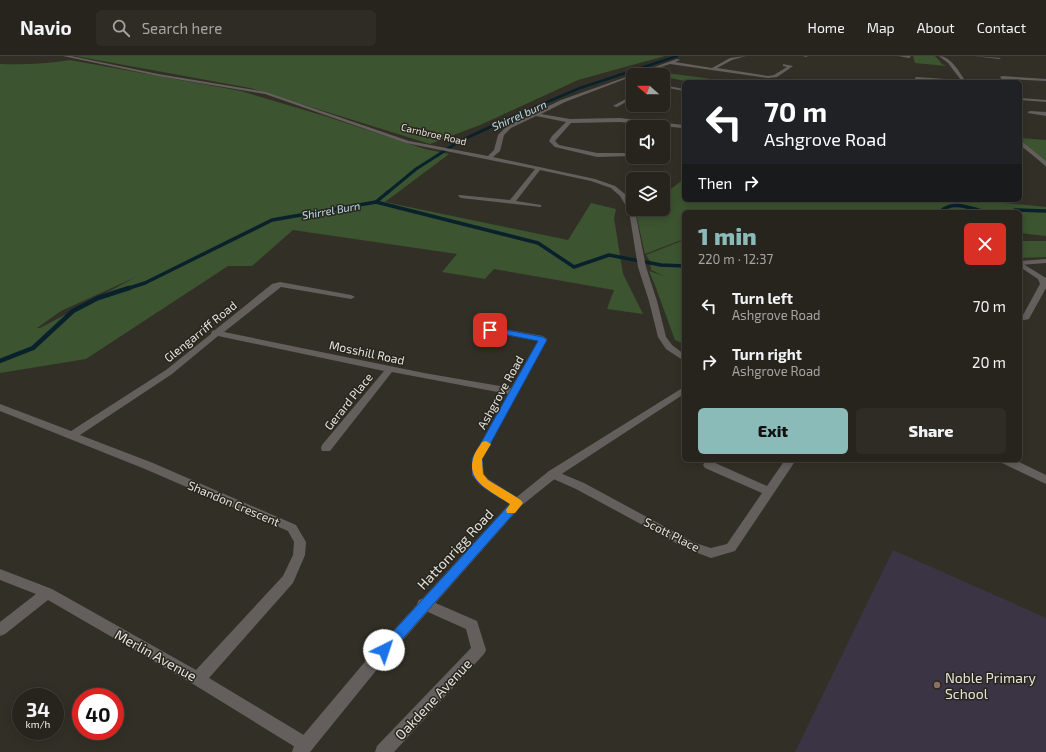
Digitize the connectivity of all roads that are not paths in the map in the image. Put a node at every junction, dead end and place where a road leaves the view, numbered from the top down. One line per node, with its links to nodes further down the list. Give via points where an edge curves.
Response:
1 (65, 56): 36 (street, Carnbroe Road, via 150,74 266,93 408,142)
2 (744, 56): 12 (street, via 731,59)
3 (900, 56): 6 (street)
4 (941, 56): 19 (street)
5 (976, 56): 7 (street)
6 (909, 57)
7 (999, 58)
8 (678, 60): 9 (street)
9 (672, 62): 11 (street); 12 (street)
10 (784, 65): 12 (street, via 791,66 772,77)
11 (654, 68)
12 (713, 69)
13 (912, 72): 18 (street)
14 (1040, 74): 15 (street)
15 (1046, 74)
16 (626, 78): 17 (street)
17 (620, 80): 22 (street); 30 (street)
18 (915, 80)
19 (962, 80)
20 (1005, 80): 21 (street, via 1002,77)
21 (1046, 80)
22 (626, 81)
23 (670, 87): 24 (street)
24 (682, 90)
25 (1022, 99): 27 (street)
26 (626, 100): 28 (street)
27 (1046, 101)
28 (615, 106)
29 (1030, 112): 31 (street)
30 (535, 114): 32 (street); 36 (street, via 505,129 497,151)
31 (1046, 114)
32 (570, 121): 33 (street, via 620,120); 35 (street, via 554,137 553,143 597,155)
33 (682, 126)
34 (1022, 144): 37 (street)
35 (626, 154)
36 (490, 157): 38 (street, Carnbroe Road)
37 (1046, 164)
38 (539, 168): 40 (street); 49 (street, Carnbroe Road, via 603,183 623,195 632,211 642,267 662,337 669,347)
39 (461, 196): 40 (street)
40 (512, 202): 41 (street)
41 (539, 206)
42 (1046, 261): 43 (street)
43 (1022, 264)
44 (1022, 265): 46 (street, via 1042,278 1044,284 1026,317)
45 (351, 297): 48 (street, Glengarriff Road, via 280,284)
46 (1022, 318)
47 (477, 327): 52 (street, Ashgrove Road, via 543,340)
48 (215, 333): 50 (street, Mosshill Road); 54 (street, Glengarriff Road, via 169,372)
49 (682, 357)
50 (390, 369): 52 (street, Mosshill Road); 55 (street, Gerard Place)
51 (682, 391): 59 (street, Hattonrigg Road)
52 (514, 392): 62 (street, Ashgrove Road, via 477,459 477,467 478,475 484,482)
53 (0, 407): 54 (street, Shandon Crescent)
54 (72, 435): 67 (street, Shandon Crescent, via 292,528 300,542 299,555 288,579)
55 (326, 448)
56 (790, 462): 61 (street, Scott Place)
57 (1010, 462): 60 (street)
58 (709, 465): 61 (street)
59 (553, 474): 61 (street, Scott Place, via 691,546 710,553 730,548); 62 (street, Hattonrigg Road)
60 (1046, 480)
61 (770, 492)
62 (517, 503): 65 (street, Hattonrigg Road)
63 (0, 574): 64 (street, Merlin Avenue)
64 (47, 593): 66 (street); 67 (street, Merlin Avenue)
65 (424, 604): 68 (street, Hattonrigg Road); 69 (street, Oakdene Avenue, via 472,625 479,650)
66 (0, 630)
67 (198, 678): 68 (street, Merlin Avenue)
68 (303, 748)
69 (383, 752)

